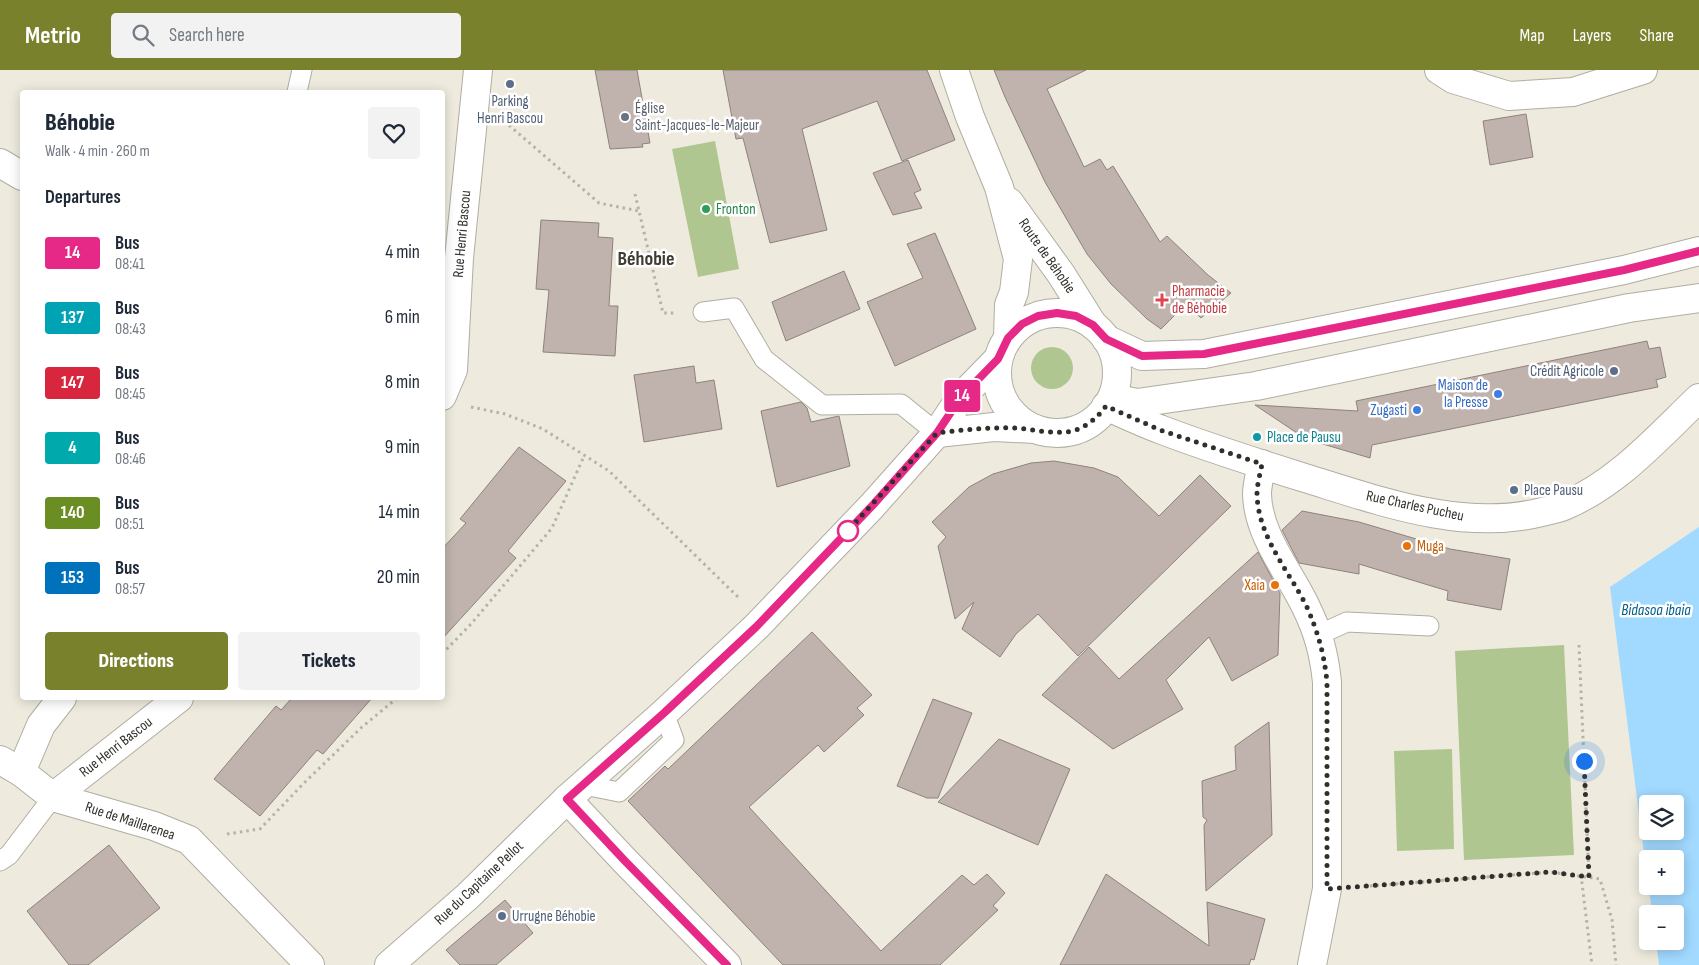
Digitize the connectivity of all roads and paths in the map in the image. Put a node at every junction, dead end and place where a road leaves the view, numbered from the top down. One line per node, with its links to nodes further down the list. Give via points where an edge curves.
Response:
1 (302, 70): 6 (lane)
2 (478, 70): 7 (main road, Rue Henri Bascou)
3 (954, 70): 10 (main road, Route de Béhobie)
4 (1439, 70): 5 (main road, via 1453,78 1509,96 1572,92)
5 (1643, 70)
6 (297, 90)
7 (474, 105): 12 (path, via 488,107 598,204); 19 (main road, Rue Henri Bascou, via 459,258)
8 (0, 163): 9 (main road)
9 (20, 175)
10 (999, 187): 16 (main road, Route de Béhobie); 17 (main road, Route de Béhobie, via 1018,260)
11 (635, 194): 12 (path)
12 (639, 211): 15 (path, via 663,314)
13 (1699, 251): 16 (main road, via 1624,270 1204,354 1142,356)
14 (1699, 298): 20 (main road, via 1629,308 1256,386 1137,403)
15 (703, 312): 22 (lane, via 734,308 764,359 822,405 901,404)
16 (1100, 332): 17 (main road, via 1076,316 1057,313 1038,316 1022,324); 20 (main road, via 1114,354 1117,370)
17 (1003, 348): 21 (main road, via 997,376 1000,393 1008,408); 22 (main road, Rue du Capitaine Pellot, via 961,397)
18 (1699, 398): 24 (main road, Rue Charles Pucheu, via 1605,485 1562,507 1530,515 1481,518 1426,511 1370,498)
19 (454, 400): 23 (path, via 543,429)
20 (1109, 402): 21 (main road, via 1091,422 1074,430 1054,433); 24 (main road, Rue Charles Pucheu, via 1160,430)
21 (1035, 429): 22 (main road, via 994,428)
22 (937, 433): 34 (main road, Rue du Capitaine Pellot, via 756,627)
23 (584, 456): 25 (path, via 609,471); 29 (path, via 552,528)
24 (1262, 464): 28 (main road, via 1257,493 1262,520 1274,550 1305,604)
25 (739, 598)
26 (1429, 626): 28 (lane, via 1347,622)
27 (1579, 645): 39 (path)
28 (1321, 646): 40 (main road, via 1327,682)
29 (445, 651)
30 (60, 700): 33 (main road, Rue de Maillarenea)
31 (176, 700): 35 (main road, Rue Henri Bascou)
32 (395, 700): 36 (path, via 342,746 260,829)
33 (11, 766): 35 (main road, Rue de Maillarenea)
34 (576, 792): 42 (main road, Rue du Capitaine Pellot, via 468,896); 43 (main road, via 625,861)
35 (53, 797): 36 (main road, Rue de Maillarenea, via 154,826); 37 (lane, via 9,855)
36 (189, 840): 41 (main road, Rue de Maillarenea)
37 (0, 861)
38 (1580, 875): 39 (path); 40 (path, via 1550,872); 45 (path)
39 (1589, 877): 46 (path, via 1600,879 1612,920)
40 (1327, 889): 44 (main road)
41 (310, 965)
42 (389, 965)
43 (727, 965)
44 (1312, 965)
45 (1592, 965)
46 (1616, 965)

